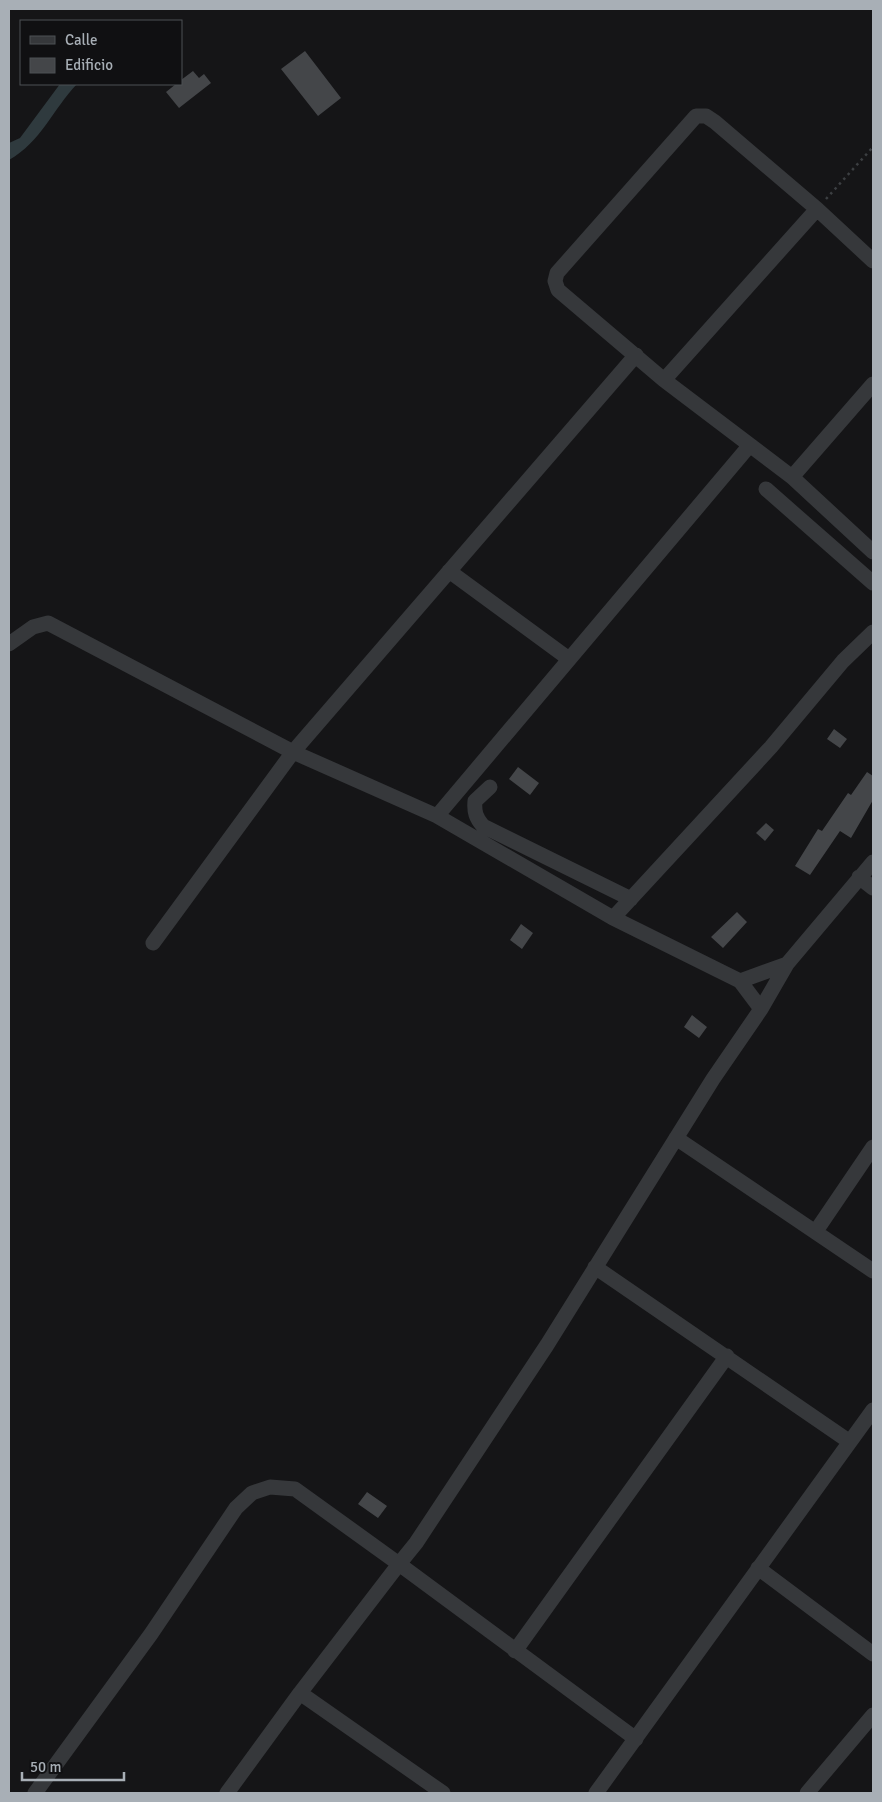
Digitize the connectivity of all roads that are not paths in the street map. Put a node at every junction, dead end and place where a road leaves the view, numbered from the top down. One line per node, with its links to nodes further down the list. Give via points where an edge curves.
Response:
1 (817, 209): 2 (street); 3 (street, via 715,122 706,116 696,116 557,273 558,290); 4 (street)
2 (873, 261)
3 (636, 355): 4 (street); 10 (street)
4 (664, 380): 6 (street)
5 (873, 384): 7 (street)
6 (750, 445): 7 (street); 14 (street)
7 (792, 477): 9 (street)
8 (766, 489): 11 (street)
9 (873, 552)
10 (449, 571): 14 (street); 15 (street)
11 (873, 583)
12 (873, 632): 21 (street, via 843,661 771,746)
13 (9, 644): 15 (street, via 33,627 48,623)
14 (569, 659): 17 (street)
15 (293, 752): 17 (street); 23 (street)
16 (490, 787): 21 (street, via 475,801 474,810 483,826)
17 (437, 816): 22 (street)
18 (873, 862): 19 (street)
19 (859, 877): 20 (street); 24 (street)
20 (873, 888)
21 (631, 899): 22 (street)
22 (613, 918): 25 (street)
23 (153, 943)
24 (788, 964): 25 (street); 26 (street)
25 (740, 981): 26 (street)
26 (762, 1009): 27 (street)
27 (676, 1138): 29 (street); 30 (street)
28 (873, 1146): 29 (street)
29 (816, 1231): 31 (street)
30 (595, 1267): 32 (street); 35 (street, via 449,1494)
31 (873, 1271)
32 (727, 1356): 34 (street); 37 (street)
33 (873, 1410): 34 (street)
34 (850, 1442): 36 (street)
35 (399, 1564): 37 (street); 39 (street); 42 (street, via 295,1489 270,1486 252,1493 236,1508 151,1634)
36 (758, 1568): 38 (street); 41 (street)
37 (515, 1651): 41 (street)
38 (873, 1654)
39 (300, 1693): 43 (street); 44 (street)
40 (873, 1715): 46 (street)
41 (636, 1738): 45 (street)
42 (35, 1793)
43 (228, 1793)
44 (443, 1793)
45 (596, 1793)
46 (808, 1793)

